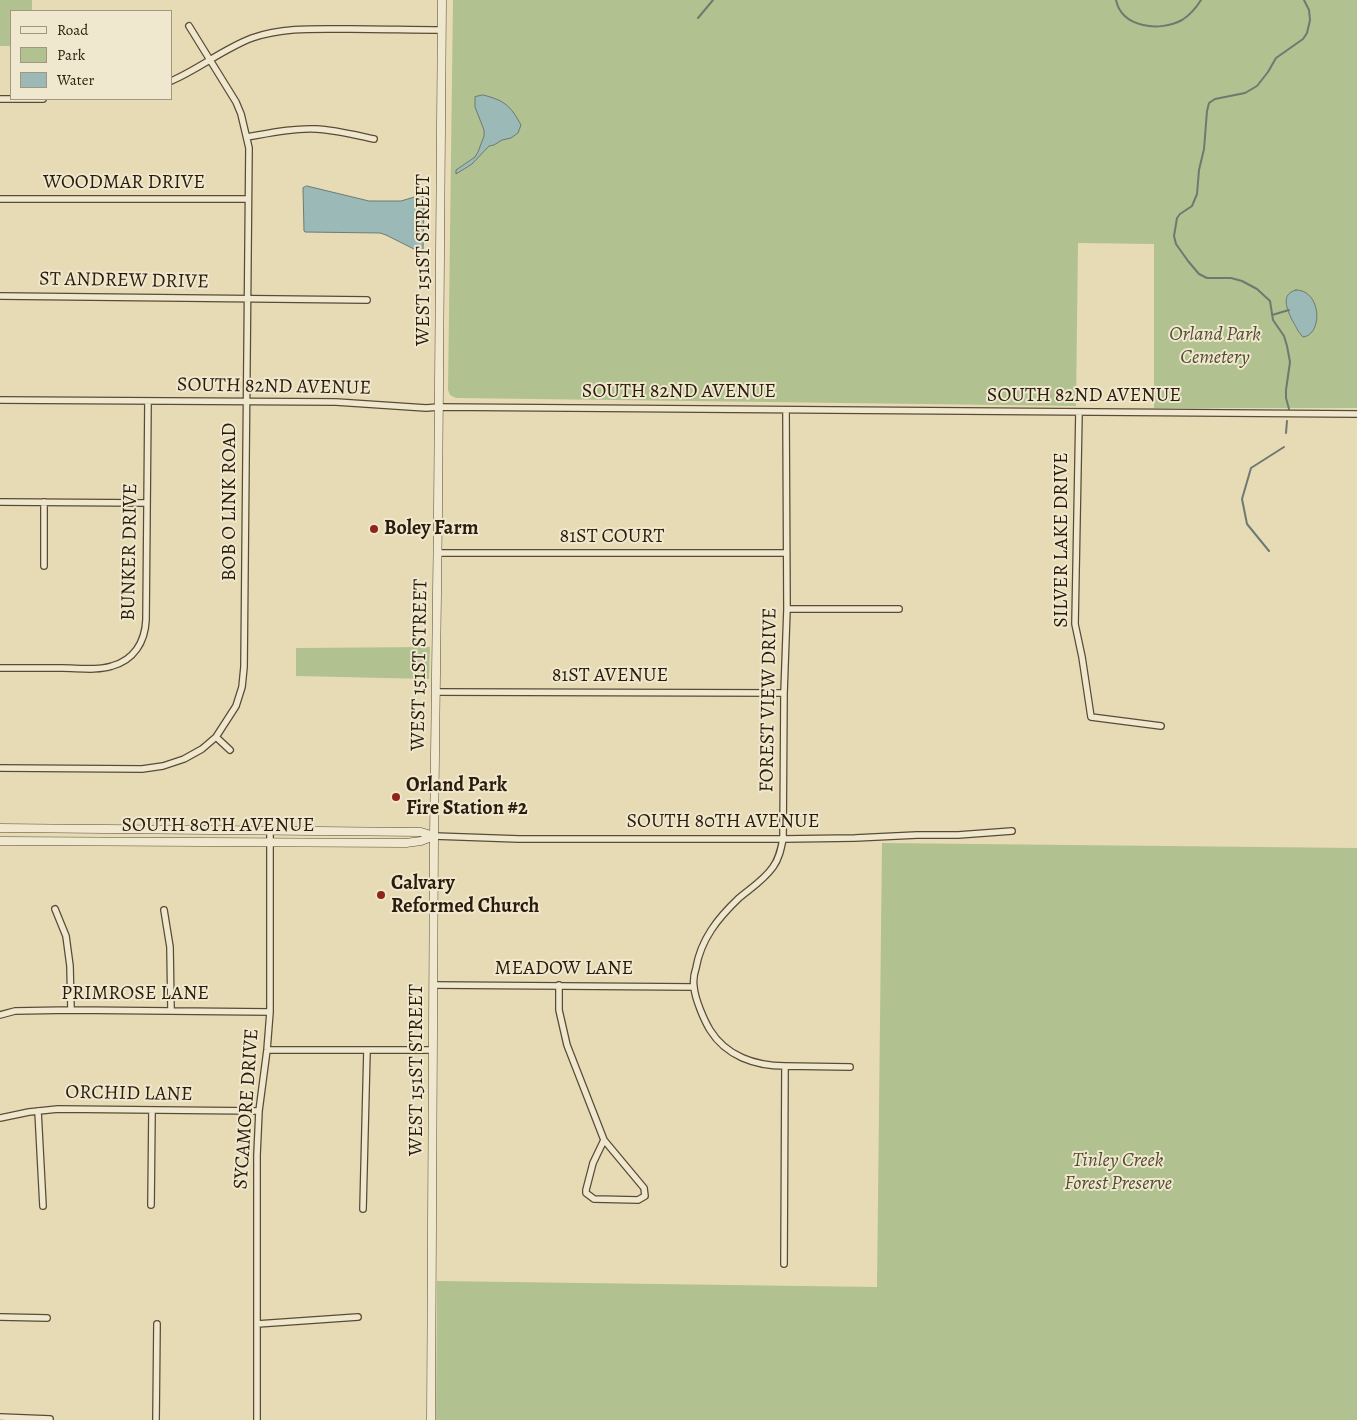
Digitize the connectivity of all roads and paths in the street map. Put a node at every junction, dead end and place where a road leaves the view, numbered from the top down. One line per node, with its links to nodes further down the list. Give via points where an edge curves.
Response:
1 (442, 0): 3 (street, WEST 151ST STREET)
2 (189, 26): 4 (street, BOB O LINK ROAD)
3 (442, 30): 4 (street, via 282,31 251,38); 16 (street, WEST 151ST STREET)
4 (210, 59): 5 (street); 6 (street, BOB O LINK ROAD, via 236,102)
5 (172, 80)
6 (247, 138): 7 (street, via 306,128); 9 (street, BOB O LINK ROAD)
7 (374, 139)
8 (0, 199): 9 (street, WOODMAR DRIVE)
9 (248, 199): 11 (street, BOB O LINK ROAD)
10 (0, 296): 11 (street, ST ANDREW DRIVE)
11 (248, 299): 12 (street, ST ANDREW DRIVE); 15 (street, BOB O LINK ROAD)
12 (367, 300)
13 (0, 400): 14 (street, SOUTH 82ND AVENUE)
14 (148, 400): 15 (street, SOUTH 82ND AVENUE); 22 (street, BUNKER DRIVE)
15 (246, 401): 16 (street, SOUTH 82ND AVENUE); 32 (street, BOB O LINK ROAD, via 244,667 236,706)
16 (439, 407): 17 (street, SOUTH 82ND AVENUE); 23 (street, WEST 151ST STREET)
17 (786, 410): 18 (street, SOUTH 82ND AVENUE); 24 (street, FOREST VIEW DRIVE)
18 (1079, 412): 19 (street, SOUTH 82ND AVENUE); 31 (street, SILVER LAKE DRIVE, via 1075,624 1091,717)
19 (1357, 414)
20 (0, 502): 21 (street)
21 (44, 502): 22 (street); 25 (street)
22 (147, 503): 28 (street, BUNKER DRIVE, via 146,626 141,645 133,654 112,666 93,668)
23 (438, 553): 24 (street, 81ST COURT); 29 (street, WEST 151ST STREET)
24 (786, 553): 26 (street, FOREST VIEW DRIVE)
25 (44, 566)
26 (787, 609): 27 (street); 30 (street, FOREST VIEW DRIVE)
27 (900, 609)
28 (0, 668)
29 (436, 692): 30 (street, 81ST AVENUE); 38 (street, WEST 151ST STREET)
30 (784, 693): 39 (street, FOREST VIEW DRIVE)
31 (1161, 726)
32 (216, 737): 33 (street); 34 (street, BOB O LINK ROAD, via 184,759 142,769)
33 (230, 750)
34 (0, 768)
35 (0, 828): 36 (street, SOUTH 80TH AVENUE)
36 (270, 830): 38 (street, SOUTH 80TH AVENUE, via 420,832); 41 (street, SYCAMORE DRIVE)
37 (1012, 831): 39 (street, SOUTH 80TH AVENUE)
38 (434, 836): 39 (street, SOUTH 80TH AVENUE); 41 (street, SOUTH 80TH AVENUE, via 406,843); 44 (street, WEST 151ST STREET)
39 (783, 839): 46 (street, FOREST VIEW DRIVE, via 779,856 769,872 713,926 698,957)
40 (0, 841): 41 (street, SOUTH 80TH AVENUE)
41 (270, 843): 49 (street, SYCAMORE DRIVE)
42 (55, 909): 47 (street, via 66,936)
43 (164, 910): 48 (street, via 170,947)
44 (433, 985): 45 (street, MEADOW LANE); 53 (street, WEST 151ST STREET)
45 (559, 985): 46 (street, MEADOW LANE); 60 (street, via 559,1010 567,1045)
46 (694, 987): 54 (street, FOREST VIEW DRIVE, via 706,1023 722,1046 745,1060)
47 (71, 1010): 48 (street, PRIMROSE LANE); 50 (street, PRIMROSE LANE, via 15,1011)
48 (171, 1010): 49 (street, PRIMROSE LANE)
49 (270, 1012): 51 (street, SYCAMORE DRIVE)
50 (0, 1015)
51 (267, 1050): 52 (street); 58 (street, SYCAMORE DRIVE)
52 (367, 1050): 53 (street); 63 (street)
53 (433, 1050): 74 (street, WEST 151ST STREET)
54 (785, 1066): 55 (street, FOREST VIEW DRIVE); 64 (street)
55 (850, 1067)
56 (38, 1111): 57 (street, ORCHID LANE); 59 (street, ORCHID LANE); 62 (street)
57 (152, 1111): 58 (street, ORCHID LANE); 61 (street)
58 (259, 1111): 69 (street, SYCAMORE DRIVE, via 256,1155)
59 (0, 1118)
60 (604, 1140): 60 (street, via 644,1188 645,1196 638,1200 594,1199 586,1193 593,1163)
61 (151, 1205)
62 (43, 1206)
63 (363, 1209)
64 (784, 1264)
65 (0, 1317): 67 (street)
66 (358, 1317): 69 (street)
67 (47, 1318)
68 (157, 1324): 72 (street)
69 (257, 1324): 73 (street, SYCAMORE DRIVE)
70 (0, 1417): 71 (street)
71 (50, 1419)
72 (156, 1420)
73 (257, 1420)
74 (431, 1420)

